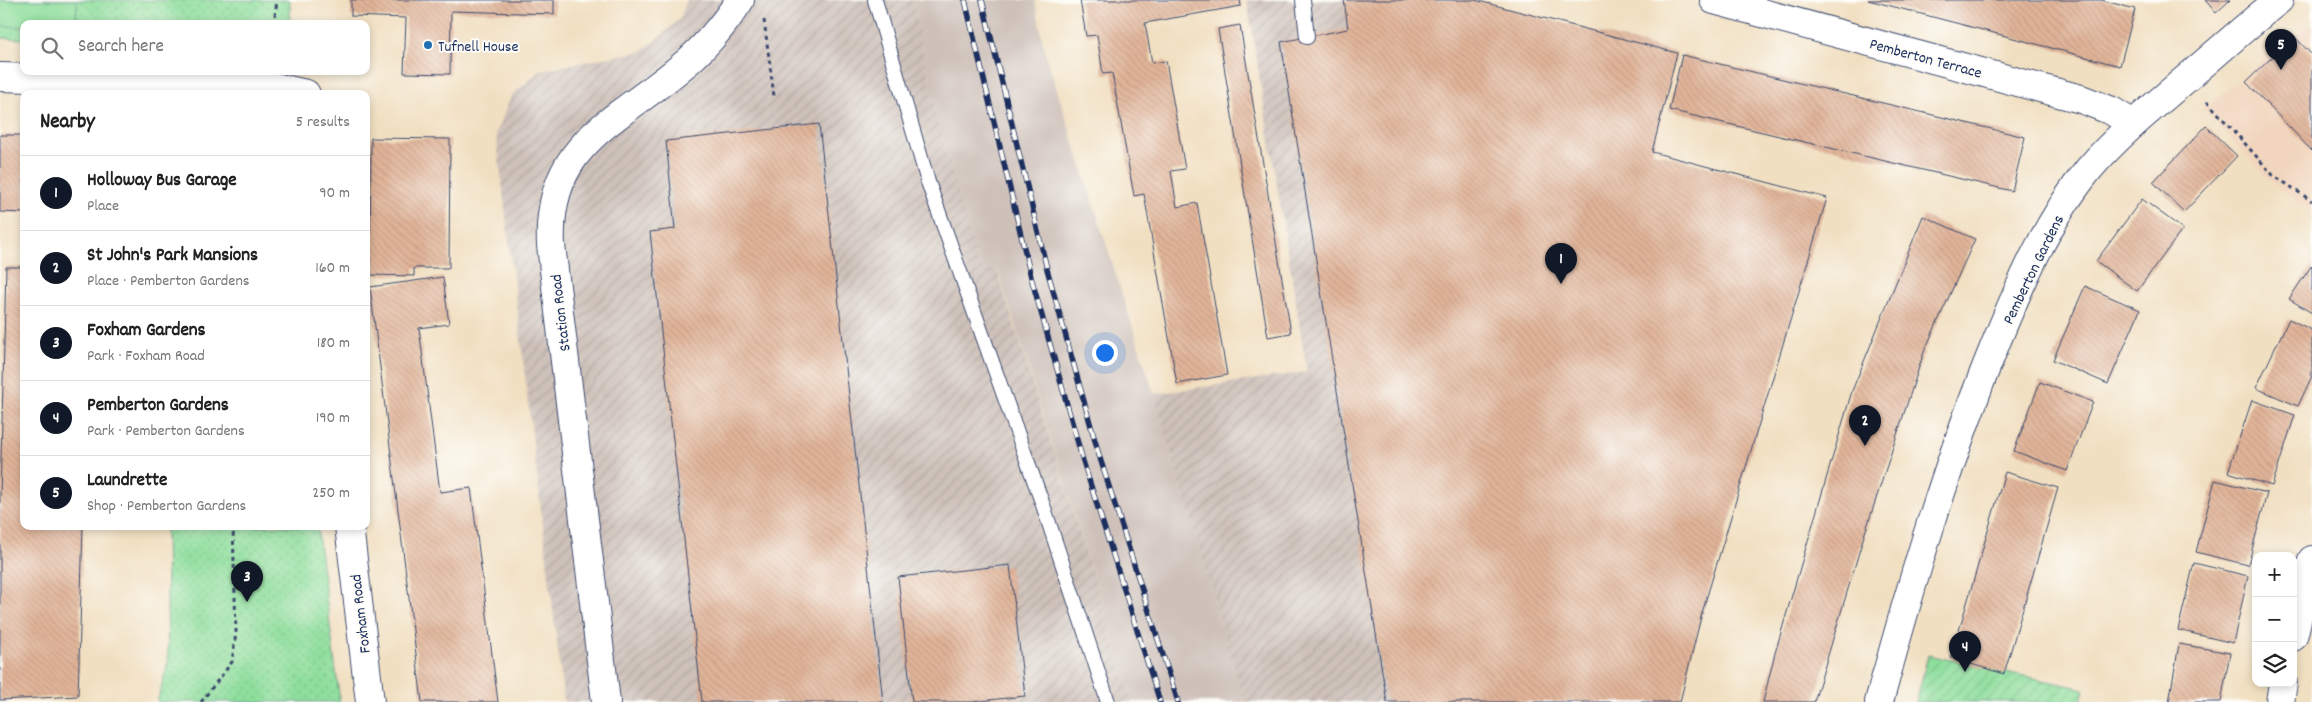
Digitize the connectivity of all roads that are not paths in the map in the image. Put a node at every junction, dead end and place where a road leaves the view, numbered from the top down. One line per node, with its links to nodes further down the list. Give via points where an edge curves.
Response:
1 (740, 0): 15 (street, Station Road, via 700,51 586,141 558,185 552,207 551,245)
2 (875, 0): 16 (lane, via 928,182 1043,505)
3 (1303, 0): 6 (lane)
4 (1714, 0): 9 (street, Pemberton Terrace, via 2081,99 2112,111)
5 (2279, 0): 9 (street, Pemberton Gardens)
6 (1307, 37)
7 (0, 78): 8 (street, via 270,86)
8 (288, 90)
9 (2133, 124): 17 (street, Pemberton Gardens, via 2089,170 2066,202 2017,294 1953,452 1915,570)
10 (349, 530): 14 (street, Foxham Road)
11 (2312, 560): 12 (street)
12 (2297, 621)
13 (2283, 687): 18 (street)
14 (370, 702)
15 (606, 702)
16 (1108, 702)
17 (1879, 702)
18 (2280, 702)

